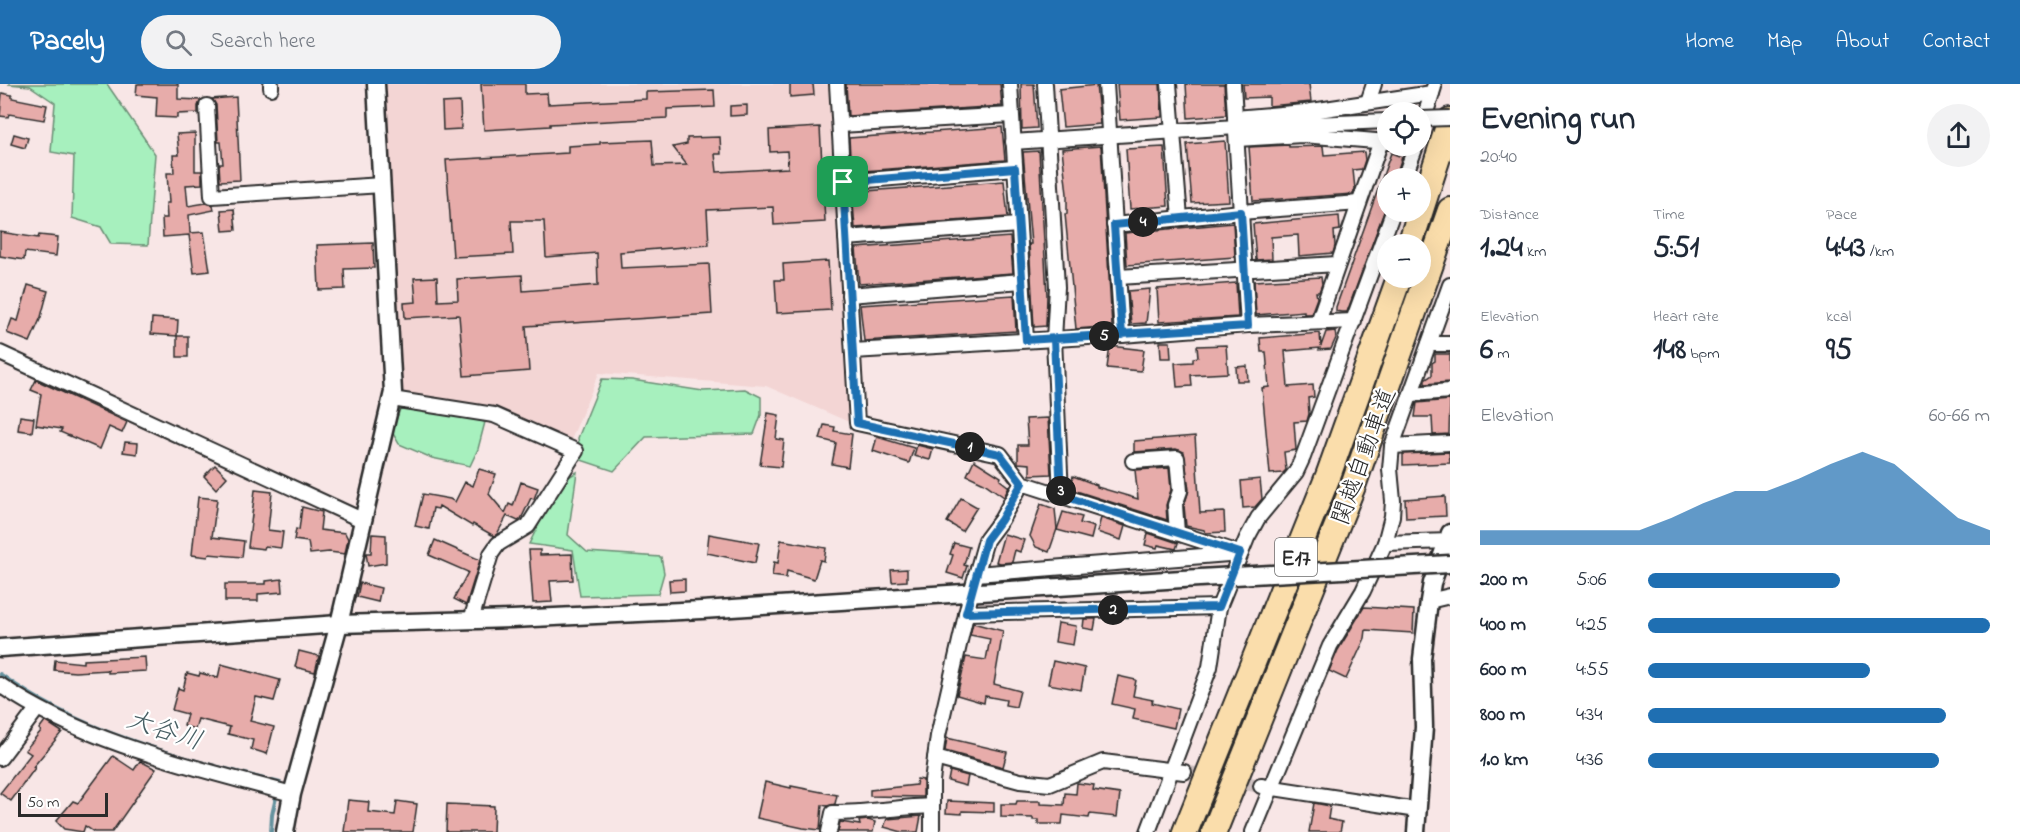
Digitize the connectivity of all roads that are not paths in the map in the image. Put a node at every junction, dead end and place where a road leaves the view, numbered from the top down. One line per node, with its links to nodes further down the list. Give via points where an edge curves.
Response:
1 (376, 84): 26 (street)
2 (837, 84): 16 (street)
3 (1010, 84): 12 (street)
4 (1046, 84): 20 (street)
5 (1106, 84): 19 (street)
6 (1169, 84): 18 (street)
7 (1233, 84): 17 (street)
8 (1374, 84): 10 (street)
9 (1433, 88): 10 (street)
10 (1368, 102): 17 (street)
11 (207, 106): 26 (street, via 212,196)
12 (1011, 115): 16 (street); 22 (street)
13 (1431, 119): 14 (street, bridge)
14 (1450, 119): 34 (highway)
15 (1377, 122): 17 (street)
16 (840, 125): 25 (street)
17 (1236, 128): 18 (street); 21 (street); 29 (street)
18 (1172, 131): 19 (street); 30 (street)
19 (1109, 135): 20 (street); 33 (street)
20 (1049, 139): 22 (street); 48 (street, via 1057,287)
21 (1377, 140)
22 (1013, 142): 24 (street)
23 (1378, 156): 27 (street)
24 (1015, 168): 25 (street); 32 (street)
25 (843, 182): 35 (street)
26 (382, 185): 56 (street)
27 (1359, 203): 29 (street); 36 (street)
28 (1450, 210): 91 (highway, 関越自動車道 / E17, via 1353,486)
29 (1241, 212): 30 (street); 37 (street)
30 (1180, 218): 33 (street)
31 (1389, 222): 44 (street)
32 (1018, 225): 35 (street); 39 (street)
33 (1114, 225): 38 (street)
34 (1413, 234)
35 (846, 238): 42 (street)
36 (1337, 264): 37 (street); 45 (street)
37 (1245, 269): 38 (street); 46 (street)
38 (1118, 277): 47 (street)
39 (1022, 281): 42 (street); 49 (street)
40 (1395, 288): 90 (highway, 関越自動車道 / E17, via 1328,476)
41 (1450, 288): 43 (street)
42 (849, 295): 52 (street)
43 (1445, 314): 50 (street)
44 (1354, 321): 45 (street); 66 (street, via 1296,472 1258,518)
45 (1318, 322): 46 (street)
46 (1248, 326): 47 (street)
47 (1122, 335): 48 (street)
48 (1054, 339): 49 (street); 61 (street)
49 (1026, 340): 52 (street)
50 (1429, 344): 51 (street); 55 (street)
51 (1450, 344)
52 (853, 351): 60 (street, via 857,423 1000,454)
53 (0, 352): 62 (street)
54 (1450, 391): 55 (street)
55 (1412, 394): 58 (street)
56 (392, 399): 62 (street); 74 (street, via 494,415 576,451 528,526 498,544 491,554)
57 (1450, 443): 58 (street)
58 (1392, 446): 65 (street, via 1392,516)
59 (1133, 461): 63 (street, via 1177,458)
60 (1022, 483): 61 (street); 68 (street, via 986,540)
61 (1061, 495): 63 (street)
62 (362, 520): 75 (street)
63 (1177, 533): 66 (street)
64 (1449, 538): 65 (street); 71 (street)
65 (1385, 543): 82 (street, via 1363,591 1330,646)
66 (1240, 553): 68 (street); 72 (street)
67 (1450, 564): 69 (street, bridge)
68 (976, 574): 69 (street)
69 (971, 593): 73 (street); 74 (street)
70 (1450, 596): 71 (street)
71 (1429, 601): 85 (street, via 1422,659 1424,727)
72 (1219, 607): 73 (street); 81 (street, via 1210,667)
73 (966, 613): 80 (street)
74 (471, 620): 75 (street)
75 (339, 624): 76 (street); 83 (street)
76 (0, 648)
77 (0, 685): 78 (street)
78 (37, 709): 79 (street); 83 (street, via 171,761)
79 (0, 758)
80 (935, 758): 81 (street, via 1020,781 1050,784 1103,762); 84 (street)
81 (1178, 771): 89 (street)
82 (1267, 787): 85 (street); 92 (street)
83 (292, 794): 86 (street)
84 (932, 806): 87 (street, via 833,813); 88 (street)
85 (1418, 810): 93 (street)
86 (285, 832)
87 (829, 832)
88 (932, 832)
89 (1148, 832)
90 (1185, 832)
91 (1214, 832)
92 (1253, 832)
93 (1416, 832)

